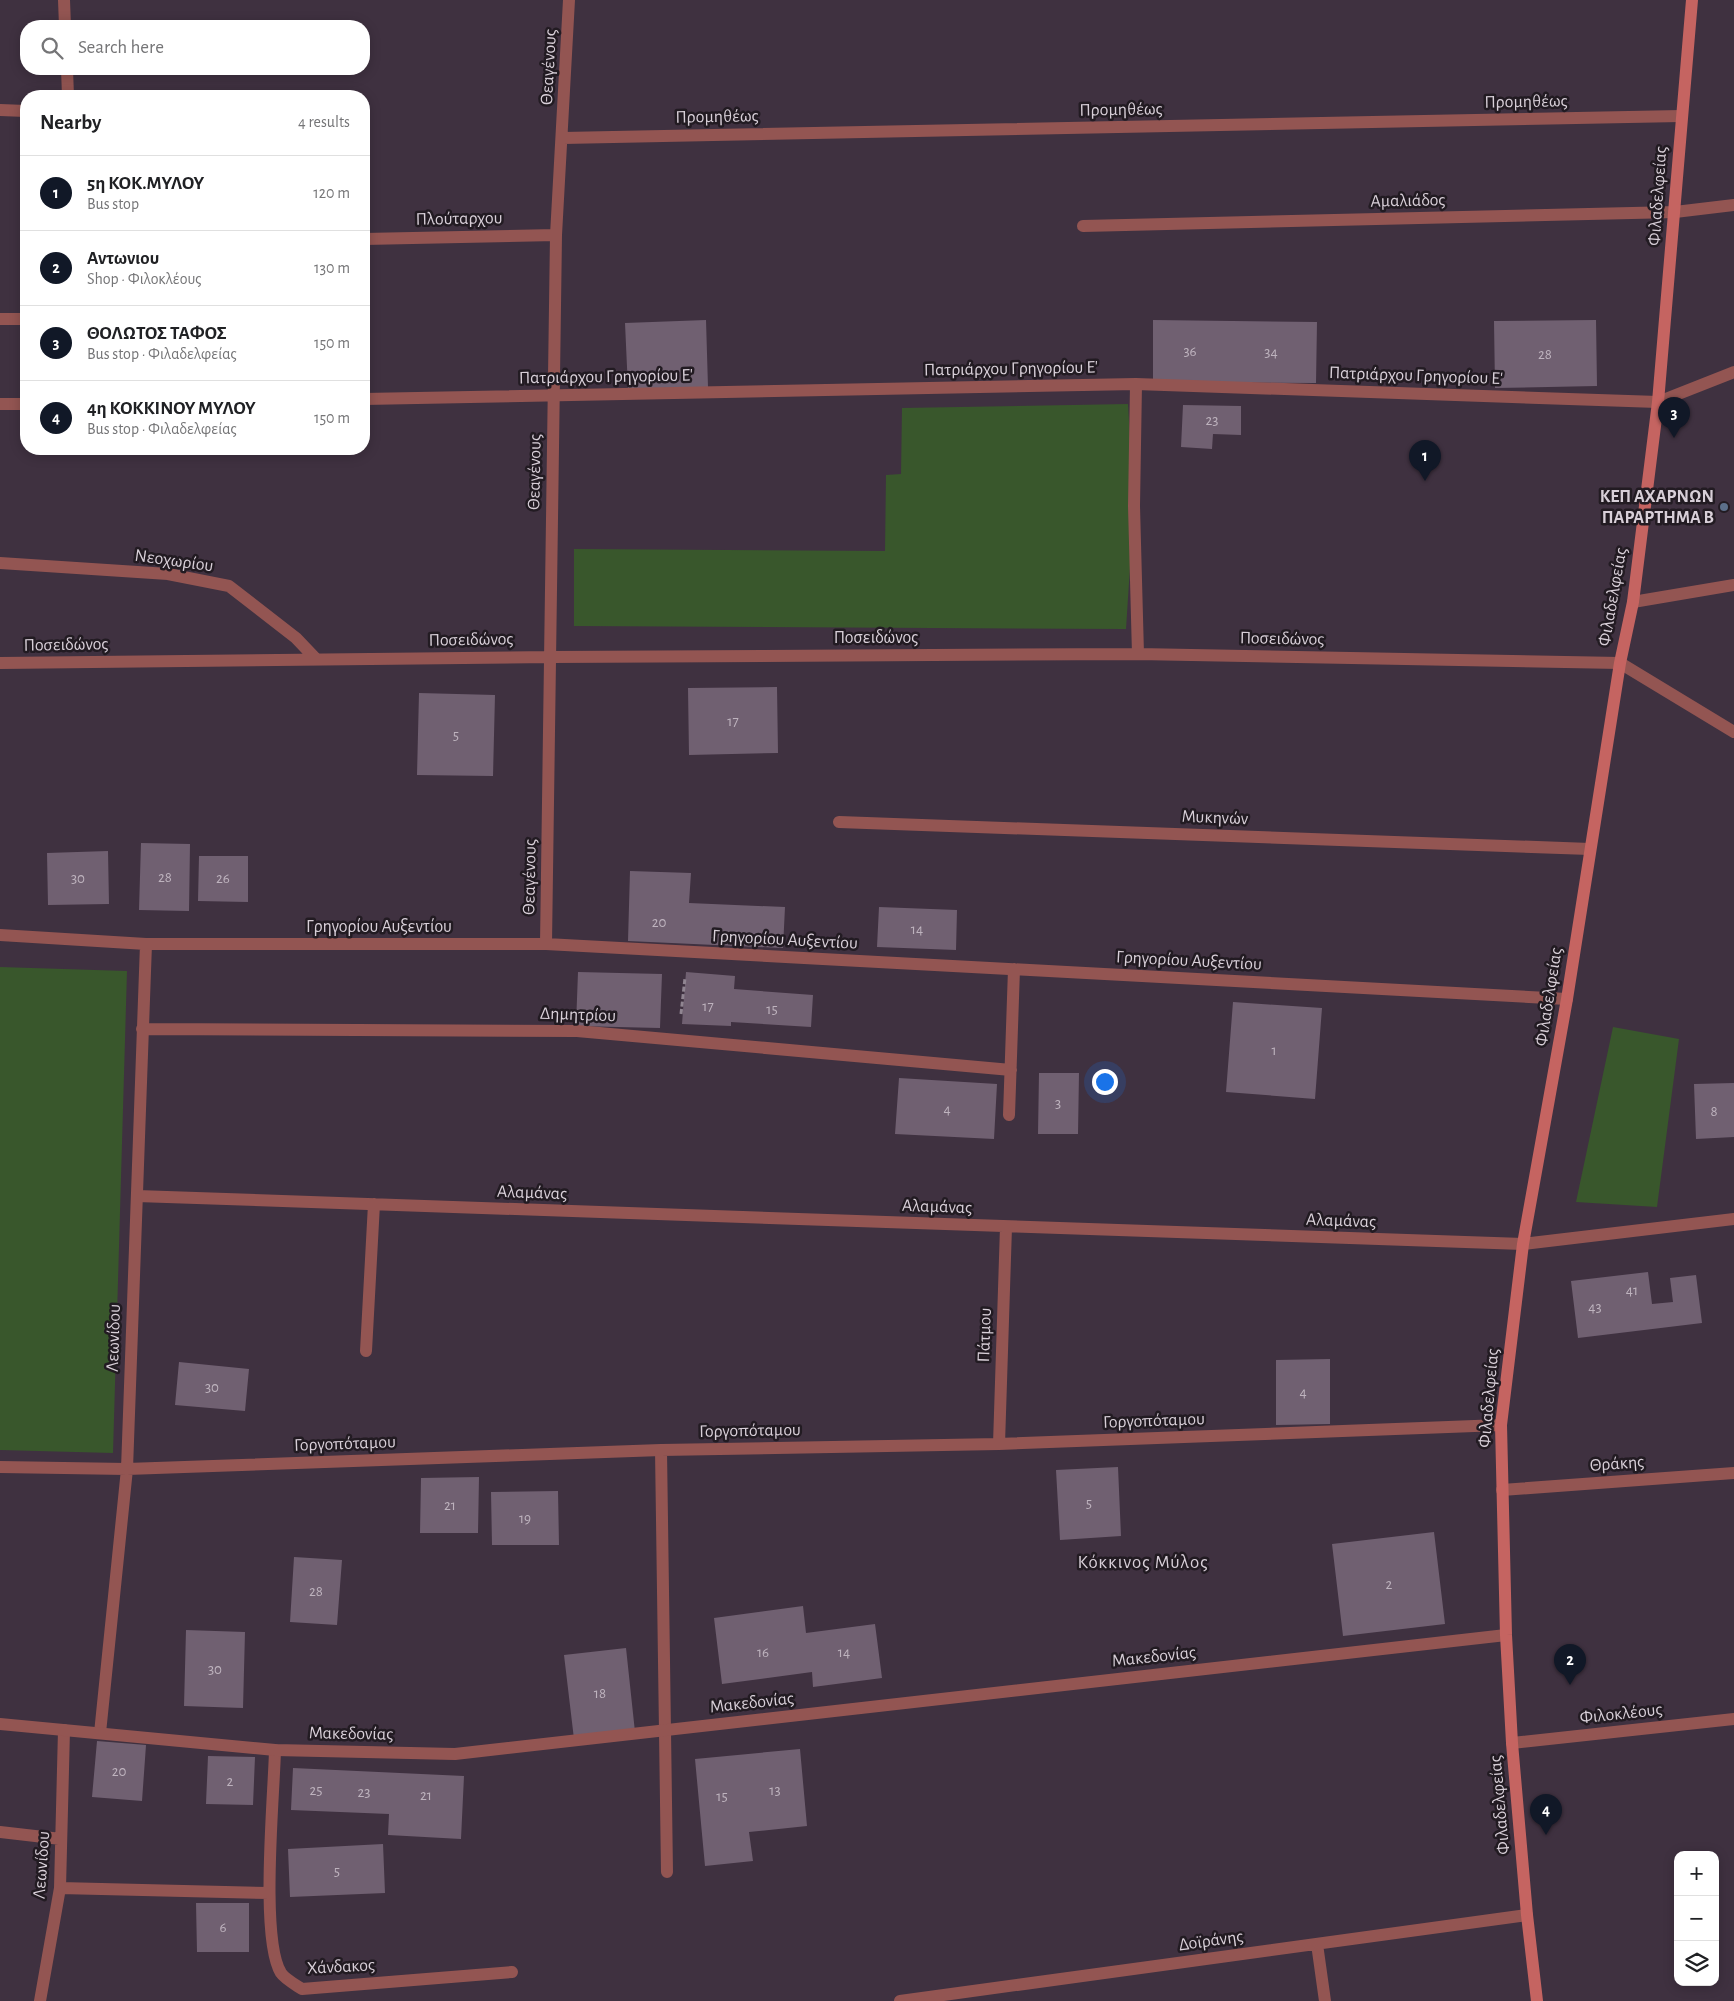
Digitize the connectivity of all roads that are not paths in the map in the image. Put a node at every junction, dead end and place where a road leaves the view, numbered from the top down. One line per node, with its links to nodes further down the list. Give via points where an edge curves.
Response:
1 (64, 0): 4 (street)
2 (569, 0): 10 (street, Θεαγένους)
3 (1692, 0): 9 (main road, Φιλαδελφείας)
4 (65, 20)
5 (67, 75): 6 (street)
6 (68, 90)
7 (0, 110): 8 (street)
8 (20, 111)
9 (1681, 116): 10 (street, Προμηθέως); 12 (main road, Φιλαδελφείας)
10 (563, 138): 14 (street, Θεαγένους)
11 (1734, 205): 12 (street, Αμαλιάδος)
12 (1675, 212): 13 (street, Αμαλιάδος); 22 (main road, Φιλαδελφείας)
13 (1083, 226)
14 (556, 235): 15 (street, Πλούταρχου); 20 (street, Θεαγένους)
15 (370, 239)
16 (0, 319): 17 (street)
17 (20, 319)
18 (1734, 372): 22 (street)
19 (1136, 384): 20 (street, Πατριάρχου Γρηγορίου E'); 22 (street, Πατριάρχου Γρηγορίου E'); 28 (street, via 1134,506)
20 (554, 395): 21 (street, Πατριάρχου Γρηγορίου E'); 29 (street, Θεαγένους)
21 (370, 399)
22 (1658, 402): 27 (main road, Φιλαδελφείας)
23 (0, 404): 24 (street)
24 (20, 404)
25 (0, 563): 30 (street, Νεοχωρίου, via 168,574 229,586 296,638)
26 (1734, 585): 27 (street)
27 (1633, 602): 32 (main road, Φιλαδελφείας)
28 (1138, 654): 29 (street, Ποσειδώνος); 32 (street, Ποσειδώνος)
29 (551, 657): 30 (street, Ποσειδώνος); 38 (street, Θεαγένους)
30 (316, 659): 31 (street, Ποσειδώνος)
31 (0, 663)
32 (1620, 663): 33 (street); 35 (main road, Φιλαδελφείας)
33 (1734, 732)
34 (839, 822): 35 (street, Μυκηνών)
35 (1590, 849): 40 (main road, Φιλαδελφείας)
36 (0, 935): 37 (street, Γρηγορίου Αυξεντίου)
37 (146, 944): 38 (street, Γρηγορίου Αυξεντίου); 41 (street, Λεωνίδου)
38 (546, 944): 39 (street, Γρηγορίου Αυξεντίου)
39 (1014, 969): 40 (street, Γρηγορίου Αυξεντίου); 42 (street)
40 (1567, 999): 48 (main road, Φιλαδελφείας)
41 (142, 1029): 42 (street, Δημητρίου, via 577,1031); 44 (street, Λεωνίδου)
42 (1011, 1070): 43 (street)
43 (1009, 1116)
44 (137, 1196): 45 (street, Αλαμάνας); 54 (street, Λεωνίδου)
45 (374, 1204): 47 (street, Αλαμάνας); 49 (street)
46 (1734, 1219): 48 (street, Αλαμάνας)
47 (1006, 1227): 48 (street, Αλαμάνας); 51 (street, Πάτμου)
48 (1523, 1244): 50 (main road, Φιλαδελφείας)
49 (366, 1351)
50 (1501, 1425): 51 (street, Γοργοπόταμου); 56 (main road, Φιλαδελφείας)
51 (999, 1444): 52 (street, Γοργοπόταμου)
52 (661, 1450): 54 (street, Γοργοπόταμου); 61 (street)
53 (0, 1467): 54 (street, Γοργοπόταμου)
54 (127, 1469): 62 (street, Λεωνίδου)
55 (1734, 1473): 56 (street, Θράκης)
56 (1502, 1490): 57 (main road, Φιλαδελφείας)
57 (1506, 1635): 61 (street, Μακεδονίας); 63 (main road, Φιλαδελφείας)
58 (1734, 1719): 63 (street, Φιλοκλέους)
59 (0, 1724): 60 (street, Μακεδονίας)
60 (64, 1730): 62 (street, Μακεδονίας); 66 (street, Λεωνίδου)
61 (665, 1730): 64 (street, Μακεδονίας, via 455,1754); 67 (street)
62 (100, 1733): 64 (street, Μακεδονίας)
63 (1512, 1743): 70 (main road, Φιλαδελφείας)
64 (276, 1750): 69 (street, Χάνδακος)
65 (0, 1832): 66 (street)
66 (62, 1839): 68 (street, Λεωνίδου)
67 (667, 1872)
68 (60, 1888): 69 (street); 73 (street, Λεωνίδου)
69 (269, 1893): 72 (street, Χάνδακος, via 274,1950 281,1974 302,1989)
70 (1527, 1915): 71 (street, Δοϊράνης); 76 (main road, Φιλαδελφείας)
71 (1317, 1944): 74 (street, Δοϊράνης); 75 (street)
72 (512, 1972)
73 (40, 2001)
74 (900, 2001)
75 (1326, 2001)
76 (1538, 2001)

